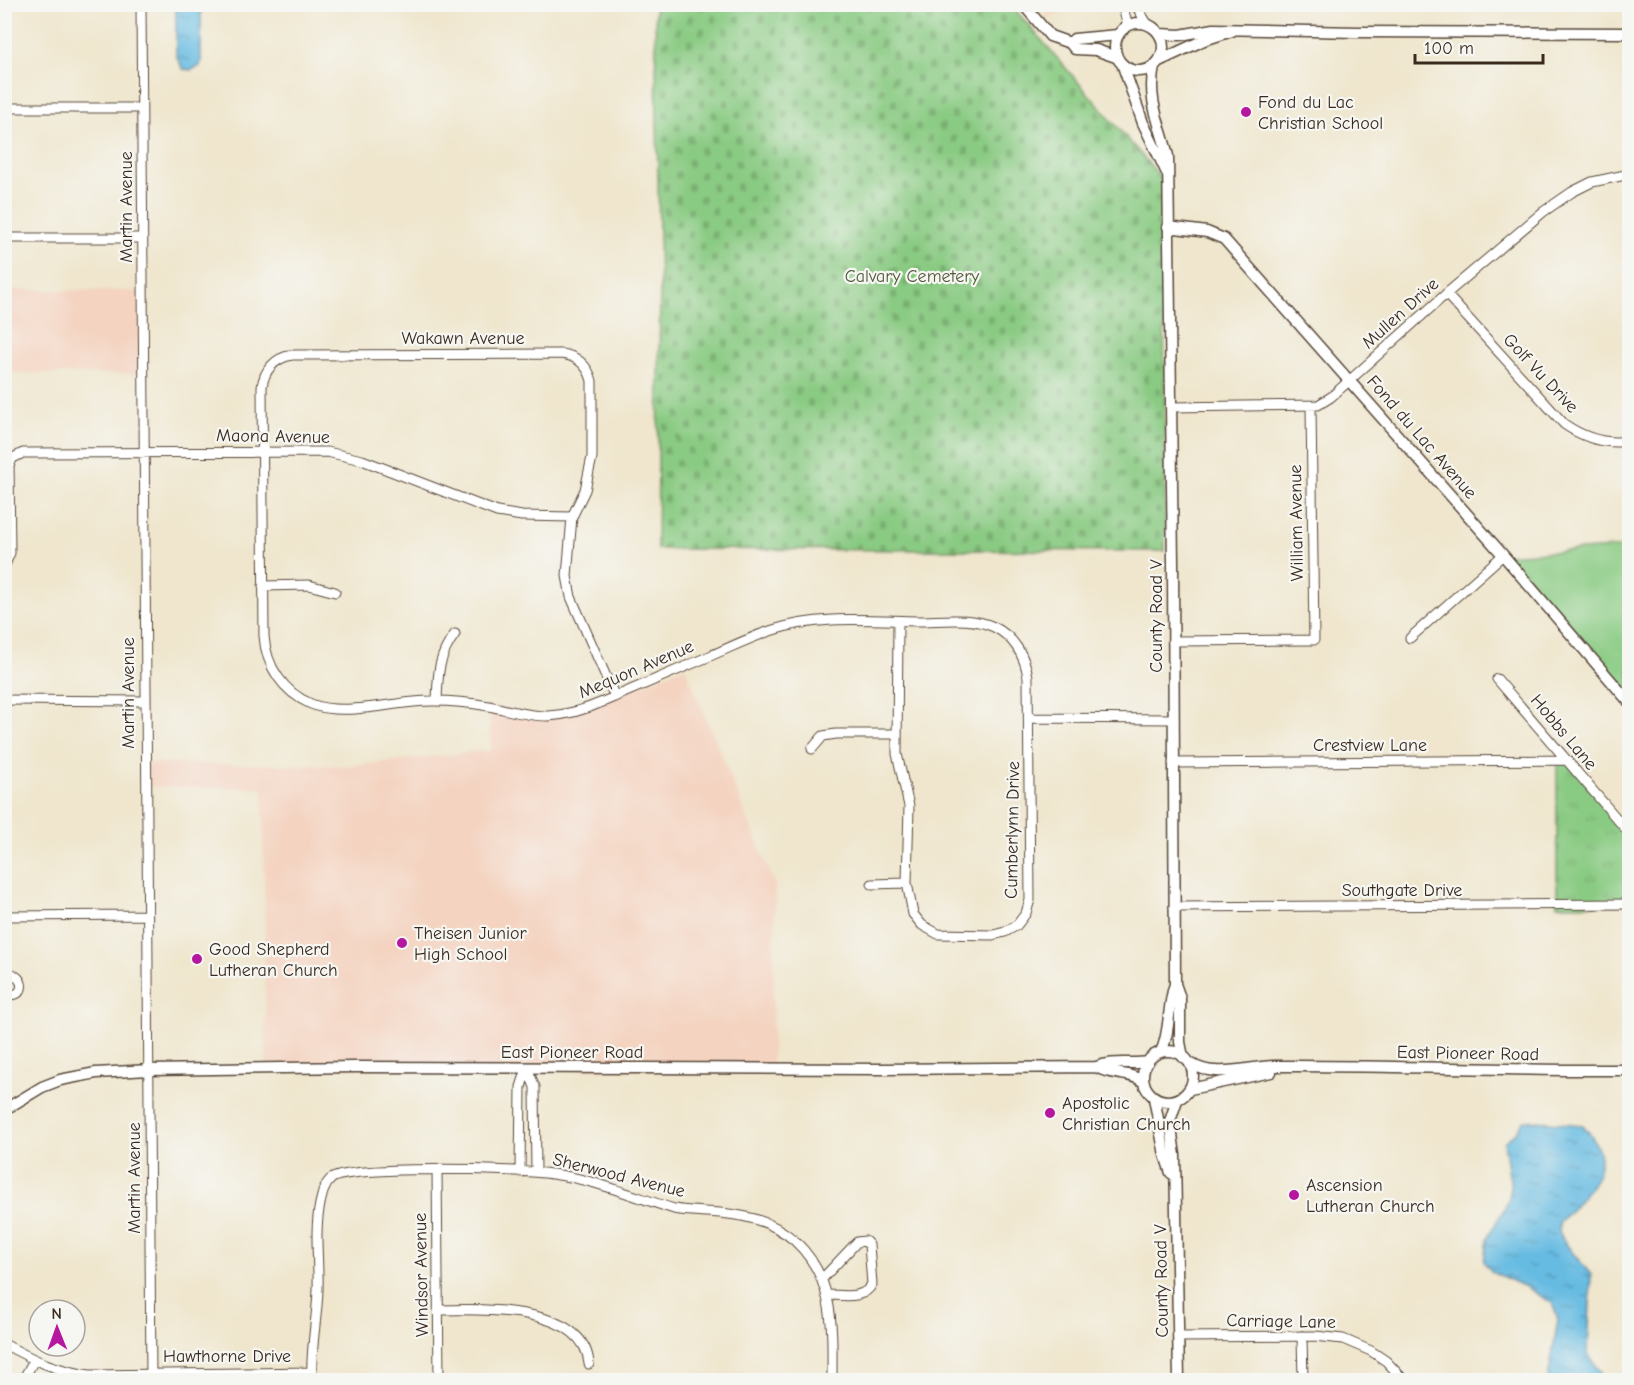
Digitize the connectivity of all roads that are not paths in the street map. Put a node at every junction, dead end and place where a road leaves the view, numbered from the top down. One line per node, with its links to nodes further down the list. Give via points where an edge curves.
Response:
1 (141, 4): 15 (street, Martin Avenue)
2 (1023, 4): 11 (main road, via 1050,36)
3 (1122, 4): 6 (street)
4 (1135, 4): 5 (street)
5 (1148, 25): 6 (main road); 9 (main road)
6 (1128, 26): 10 (main road)
7 (1235, 30): 8 (main road); 9 (main road); 13 (main road, via 1204,40)
8 (1629, 33)
9 (1159, 34): 13 (main road, via 1163,48)
10 (1118, 35): 11 (main road, via 1074,39); 12 (main road, via 1114,48)
11 (1070, 44): 12 (main road, via 1075,49 1096,50)
12 (1120, 61): 13 (main road, via 1135,71); 16 (main road)
13 (1156, 64): 16 (main road, via 1151,96 1168,156)
14 (4, 108): 15 (street)
15 (142, 108): 20 (street, Martin Avenue)
16 (1167, 173): 18 (main road, County Road V)
17 (1629, 174): 21 (street, Mullen Drive, via 1592,182 1561,199)
18 (1168, 227): 22 (main road, Fond du Lac Avenue, via 1207,232 1224,239); 24 (main road, County Road V)
19 (4, 238): 20 (street)
20 (142, 238): 27 (street, Martin Avenue)
21 (1446, 294): 22 (street, Mullen Drive); 25 (street, Golf Vu Drive, via 1564,424 1598,440)
22 (1349, 380): 23 (street, Mullen Drive, via 1331,397); 29 (main road, Fond du Lac Avenue)
23 (1311, 406): 24 (street, Mullen Drive); 36 (street, William Avenue, via 1314,640)
24 (1171, 407): 36 (main road, County Road V)
25 (1629, 441)
26 (263, 451): 27 (street, Maona Avenue); 28 (street, Maona Avenue, via 346,455 497,512); 28 (street, Wakawn Avenue, via 263,380 271,366 286,356 567,354 584,365 592,386 591,466); 31 (street, Mequon Avenue)
27 (144, 452): 30 (street, Maona Avenue, via 22,453 12,459 10,553); 40 (street, Martin Avenue)
28 (572, 517): 38 (street, via 569,590)
29 (1503, 555): 35 (street); 42 (main road, Fond du Lac Avenue)
30 (4, 567)
31 (264, 586): 32 (street, via 309,585); 41 (street, Mequon Avenue, via 268,657 280,680 302,699 338,710)
32 (335, 592)
33 (898, 621): 38 (street, Mequon Avenue, via 828,621 779,628); 43 (street, Mequon Avenue, via 975,621 1005,633 1018,647 1026,665); 45 (street, Cumberlynn Drive)
34 (454, 634): 41 (street, via 439,662)
35 (1410, 638)
36 (1173, 641): 44 (main road, County Road V)
37 (1497, 679): 47 (street, Hobbs Lane)
38 (615, 697): 41 (street, Mequon Avenue, via 580,711 543,716)
39 (4, 700): 40 (street)
40 (145, 701): 54 (street, Martin Avenue)
41 (437, 701)
42 (1629, 703)
43 (1030, 718): 44 (street); 50 (street, Cumberlynn Drive, via 1030,900 1022,919 999,934 938,934 915,918)
44 (1173, 719): 48 (main road, County Road V)
45 (897, 734): 46 (street, via 823,736); 50 (street, Cumberlynn Drive, via 899,766 909,806)
46 (812, 749)
47 (1567, 760): 48 (street, Crestview Lane); 49 (street, Hobbs Lane)
48 (1173, 763): 53 (main road, County Road V)
49 (1629, 834)
50 (907, 883): 51 (street)
51 (872, 884)
52 (1629, 904): 53 (street, Southgate Drive)
53 (1174, 907): 57 (main road, County Road V)
54 (146, 915): 55 (street); 65 (street, Martin Avenue)
55 (4, 916)
56 (4, 970): 58 (street, via 17,977 21,985 16,995)
57 (1175, 984): 59 (main road); 60 (main road, County Road V, via 1180,998 1179,1041)
58 (4, 992)
59 (1161, 1052): 60 (main road); 61 (main road)
60 (1186, 1060): 62 (main road, via 1199,1070 1211,1072); 68 (main road, via 1193,1076)
61 (1148, 1062): 63 (main road, via 1106,1062); 67 (main road)
62 (1306, 1066): 66 (main road, East Pioneer Road); 68 (main road)
63 (1096, 1067): 64 (main road, East Pioneer Road); 67 (main road, East Pioneer Road)
64 (527, 1068): 65 (main road, East Pioneer Road); 73 (street, via 521,1088); 74 (street, via 535,1087)
65 (149, 1070): 71 (main road, East Pioneer Road, via 60,1080); 85 (street, Martin Avenue)
66 (1629, 1070)
67 (1144, 1082): 69 (main road)
68 (1190, 1089): 70 (main road)
69 (1154, 1098): 70 (main road); 75 (main road, County Road V)
70 (1177, 1100): 75 (main road, County Road V, via 1170,1121)
71 (6, 1106)
72 (436, 1170): 73 (street, Sherwood Avenue); 78 (street, Windsor Avenue); 84 (street, Sherwood Avenue, via 371,1170 333,1177 326,1186 320,1205)
73 (520, 1172): 74 (street, Sherwood Avenue)
74 (536, 1172): 76 (street, Sherwood Avenue, via 576,1179 675,1209 758,1220 795,1241)
75 (1174, 1182): 80 (main road, County Road V)
76 (822, 1280): 77 (street, Sherwood Avenue); 77 (street, via 857,1242 869,1245 869,1289 857,1295)
77 (828, 1295): 88 (street, Sherwood Avenue, via 832,1316)
78 (438, 1310): 83 (street, via 493,1311 545,1318 580,1342 588,1354); 87 (street, Windsor Avenue)
79 (1302, 1336): 80 (street, Carriage Lane); 90 (street); 91 (street, Carriage Lane, via 1359,1344 1383,1358)
80 (1178, 1337): 89 (main road, County Road V)
81 (4, 1344): 82 (street, Hawthorne Drive)
82 (34, 1360): 85 (street, Hawthorne Drive, via 90,1376); 86 (street)
83 (589, 1365)
84 (312, 1376): 85 (street, Hawthorne Drive)
85 (151, 1377)
86 (23, 1380)
87 (439, 1380)
88 (832, 1380)
89 (1179, 1380)
90 (1303, 1380)
91 (1404, 1380)

